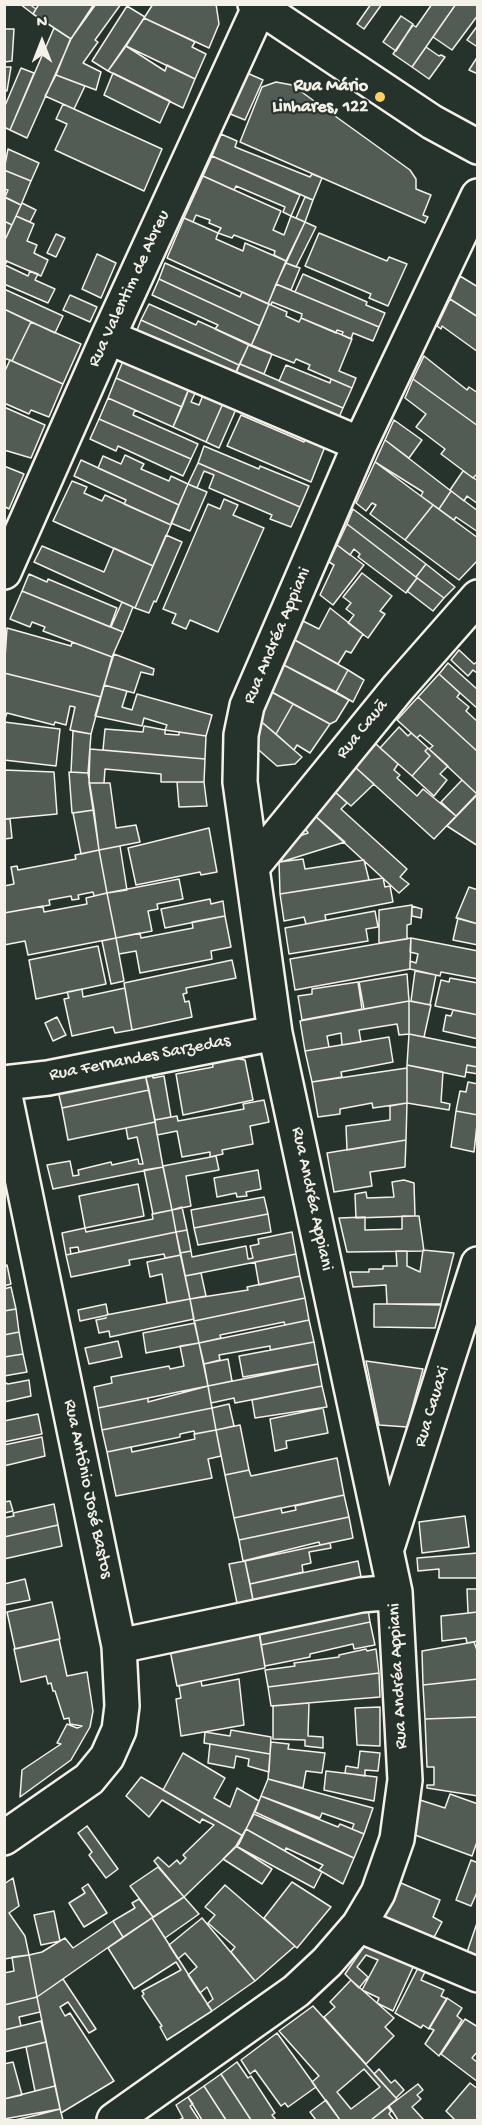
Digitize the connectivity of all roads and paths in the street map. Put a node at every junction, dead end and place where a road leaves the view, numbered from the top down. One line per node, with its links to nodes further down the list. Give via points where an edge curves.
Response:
1 (257, 6): 2 (street, via 432,122); 4 (street, Rua Valentim de Abreu)
2 (477, 147)
3 (477, 196): 5 (street, Rua Andréa Appiani)
4 (108, 337): 5 (street); 6 (street, Rua Valentim de Abreu)
5 (360, 444): 8 (street, Rua Andréa Appiani, via 247,706 241,735 240,782)
6 (4, 572)
7 (477, 597): 8 (street, Rua Cauã)
8 (252, 867): 9 (street, Rua Andréa Appiani)
9 (276, 1033): 10 (street, Rua Fernandes Sarzedas, via 48,1078); 13 (street, Rua Andréa Appiani)
10 (4, 1083)
11 (4, 1091): 15 (street, Rua Antônio José Bastos)
12 (477, 1264): 13 (street, Rua Cauaxi)
13 (387, 1548): 14 (street, Rua Andréa Appiani)
14 (395, 1592): 15 (street, via 361,1595); 17 (street, Rua Andréa Appiani, via 405,1780 397,1839 378,1893)
15 (119, 1646): 16 (street, Rua Antônio José Bastos, via 122,1706 119,1730 107,1757 89,1779)
16 (4, 1838)
17 (359, 1925): 18 (street); 19 (street, Rua Andréa Appiani, via 296,1991)
18 (477, 1975)
19 (114, 2121)

